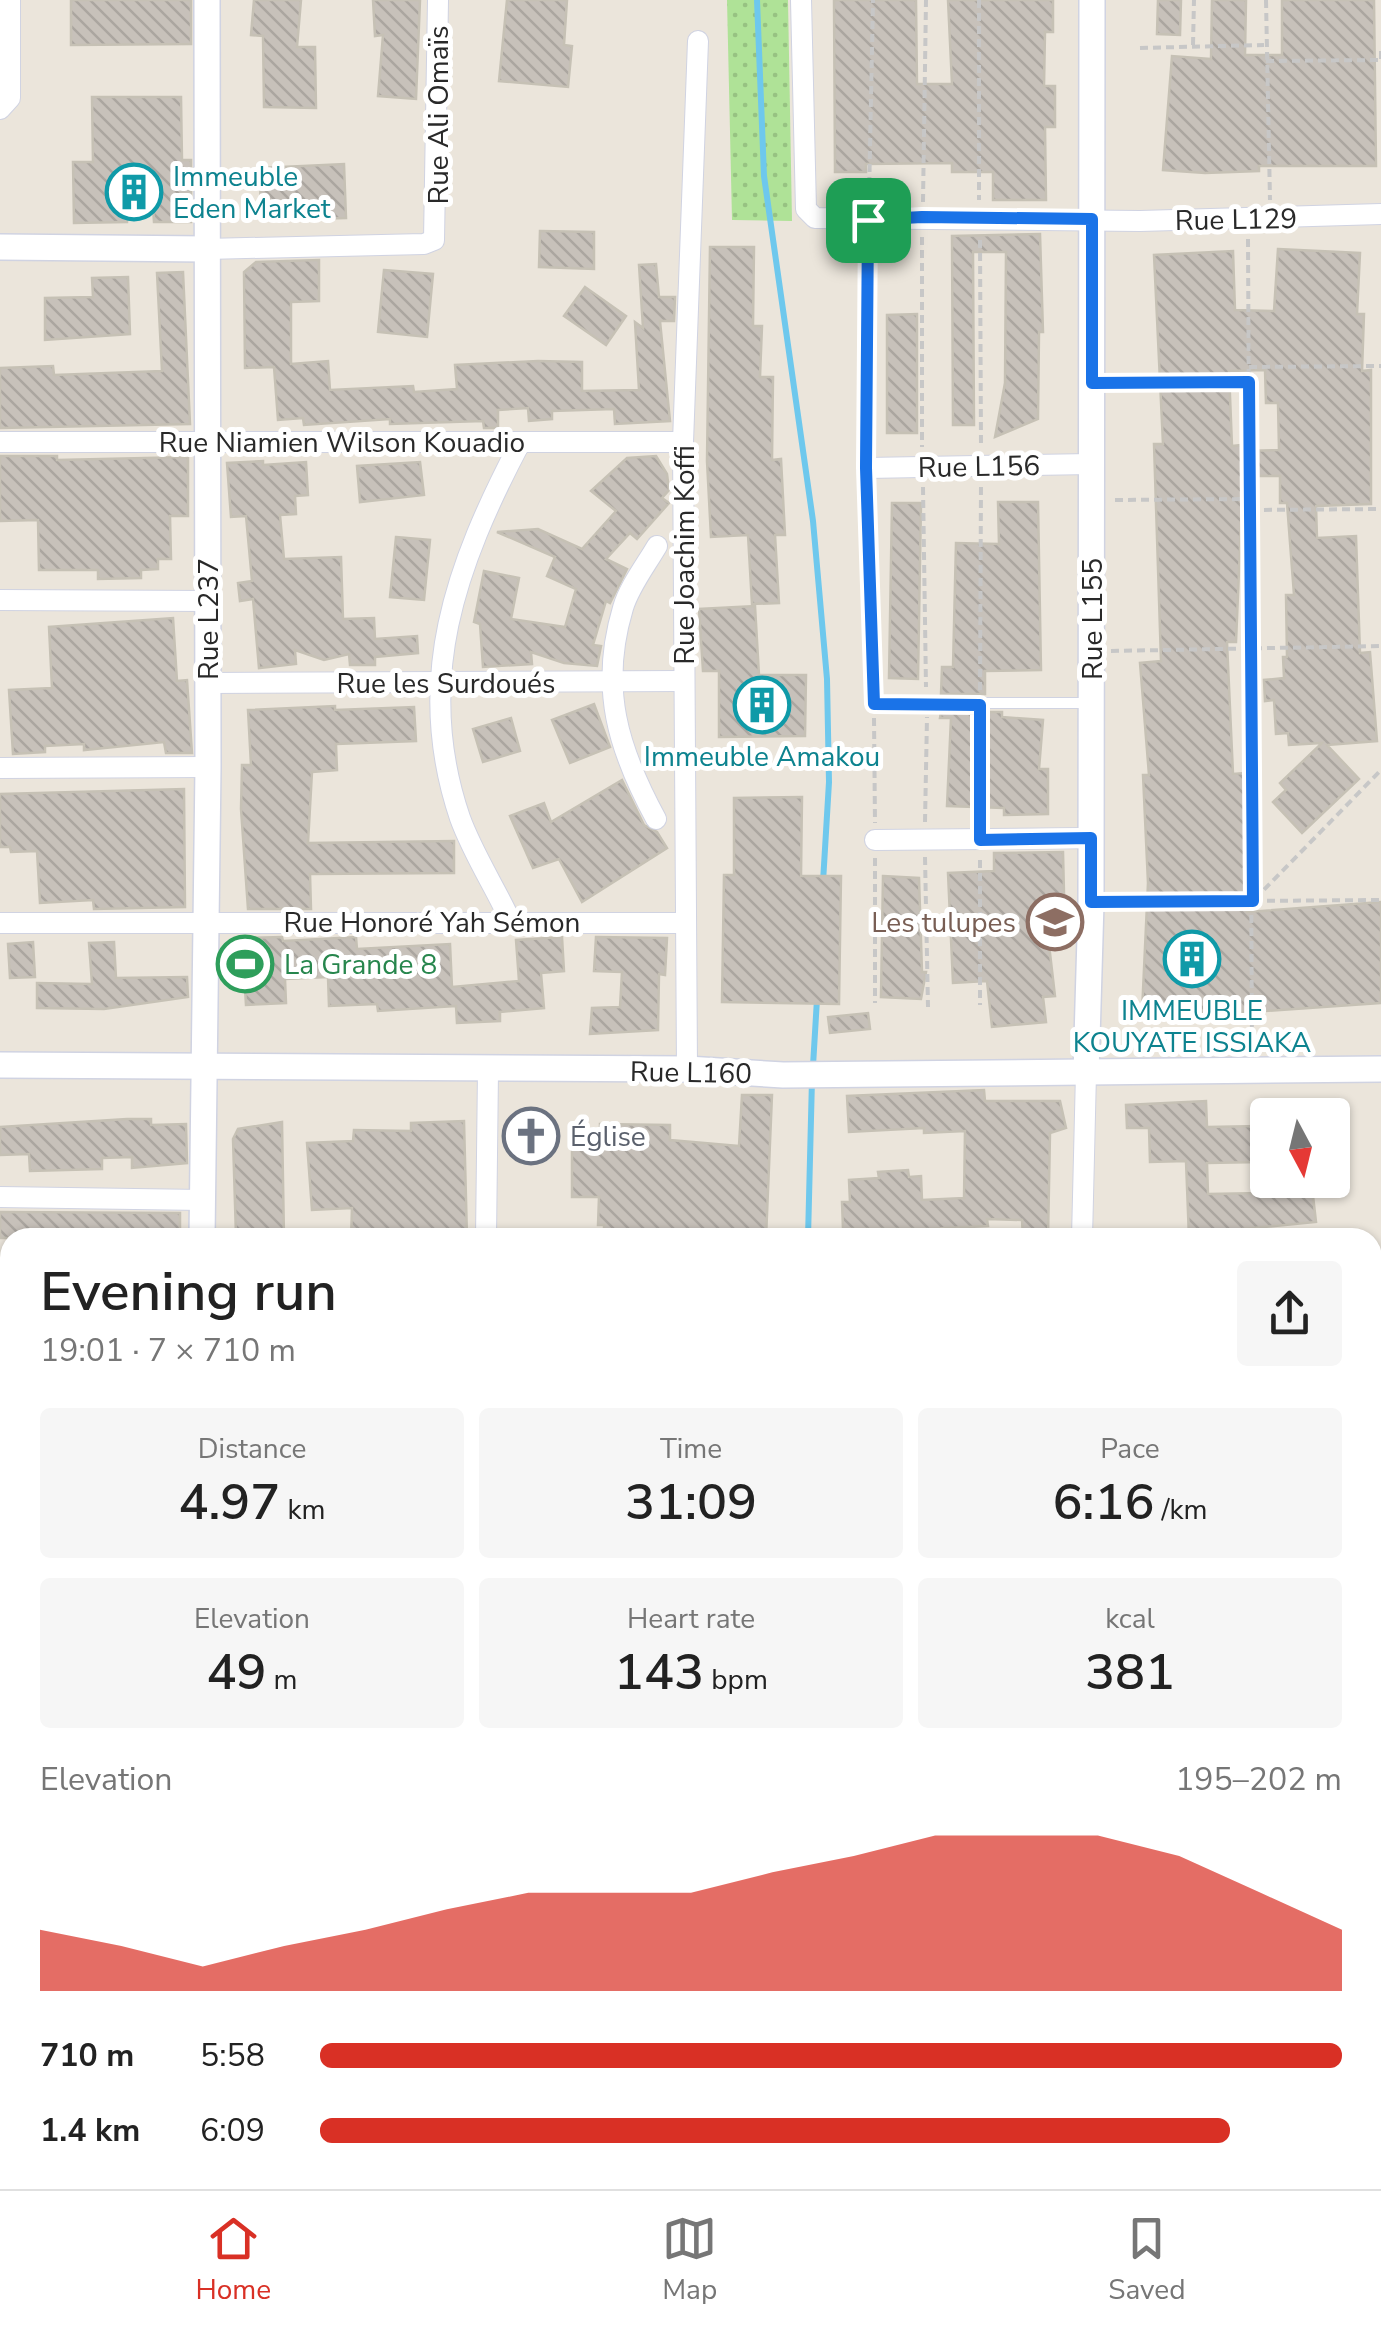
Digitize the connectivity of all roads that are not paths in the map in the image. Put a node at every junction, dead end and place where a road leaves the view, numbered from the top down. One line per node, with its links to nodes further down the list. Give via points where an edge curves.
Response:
1 (10, 0): 7 (street, via 10,98)
2 (207, 0): 11 (street, Rue L237)
3 (438, 0): 11 (street, Rue Ali Omaïs, via 434,240)
4 (801, 0): 9 (street, Rue L129, via 806,209 816,218)
5 (1092, 0): 9 (street, Rue L155)
6 (698, 41): 15 (street, Rue Joachim Koffi)
7 (0, 108)
8 (1381, 214): 9 (street, Rue L129)
9 (1092, 219): 16 (street, Rue L155)
10 (0, 247): 11 (street)
11 (206, 250): 13 (street, Rue L237)
12 (0, 442): 13 (street, Rue Niamien Wilson Kouadio)
13 (209, 442): 14 (street, Rue Niamien Wilson Kouadio); 20 (street, Rue L237)
14 (520, 442): 15 (street, Rue Niamien Wilson Kouadio); 24 (street, via 466,552)
15 (684, 442): 22 (street, Rue Joachim Koffi)
16 (1092, 464): 17 (street, Rue L156); 25 (street, Rue L155)
17 (866, 468)
18 (657, 546): 21 (street, via 623,606)
19 (0, 600): 20 (street)
20 (208, 601): 23 (street, Rue L237)
21 (610, 682): 22 (street, Rue les Surdoués); 24 (street, Rue les Surdoués); 29 (street, via 624,760)
22 (684, 682): 34 (street, Rue Joachim Koffi)
23 (208, 683): 24 (street, Rue les Surdoués); 27 (street, Rue L237)
24 (441, 683): 32 (street, via 454,797)
25 (1091, 703): 26 (lane); 30 (street, Rue L155)
26 (874, 704)
27 (208, 767): 28 (street); 33 (street, Rue L237)
28 (0, 768)
29 (656, 819)
30 (1091, 838): 31 (street); 41 (street, Rue L155)
31 (875, 840)
32 (511, 922): 33 (street, Rue Honoré Yah Sémon); 34 (street, Rue Honoré Yah Sémon)
33 (207, 923): 35 (street, Rue Honoré Yah Sémon); 37 (street, Rue L237)
34 (684, 923): 40 (street, Rue Joachim Koffi)
35 (0, 924)
36 (0, 1065): 37 (street, Rue L160)
37 (204, 1069): 39 (street, Rue L160); 43 (street, Rue L237)
38 (1381, 1069): 41 (street, Rue L160)
39 (488, 1070): 40 (street, Rue L160); 45 (street)
40 (687, 1070): 41 (street, Rue L160)
41 (1086, 1073): 46 (street, Rue L155)
42 (0, 1198): 43 (street)
43 (202, 1200): 44 (street, Rue L237)
44 (202, 1228)
45 (486, 1228)
46 (1082, 1228)

